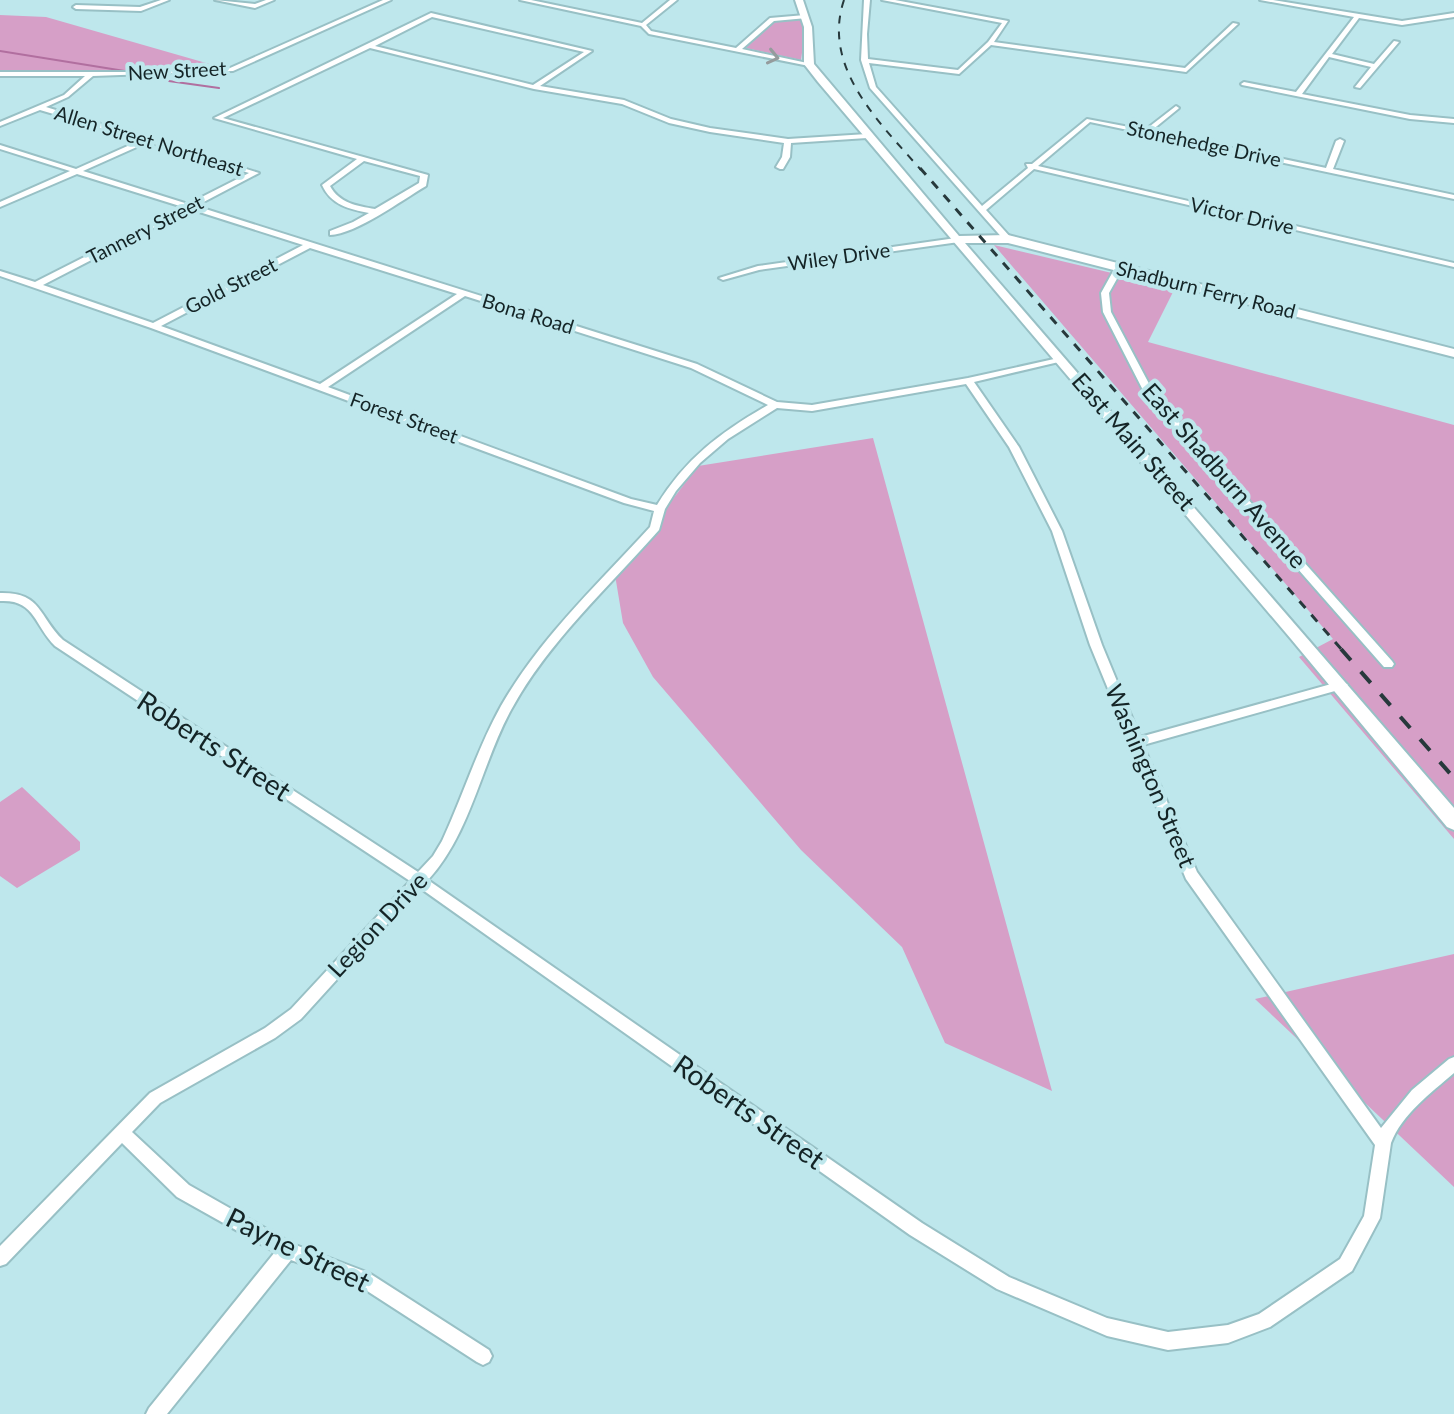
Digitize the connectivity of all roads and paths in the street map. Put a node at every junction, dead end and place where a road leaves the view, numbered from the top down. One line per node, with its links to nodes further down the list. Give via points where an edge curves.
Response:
1 (166, 0): 13 (street, via 141,9)
2 (218, 0): 3 (street, via 255,6)
3 (271, 0)
4 (388, 0): 28 (street, New Street, via 231,70)
5 (524, 0): 18 (street)
6 (674, 0): 18 (street)
7 (799, 0): 15 (street)
8 (867, 0): 24 (street)
9 (885, 0): 20 (street, via 1001,19 1006,22)
10 (1263, 0): 12 (street)
11 (1302, 0): 12 (street)
12 (1295, 6): 16 (street)
13 (76, 7)
14 (1454, 15): 16 (street, via 1402,23)
15 (805, 17): 22 (street, via 772,19); 25 (street)
16 (1357, 17): 23 (street)
17 (1235, 24): 20 (street, via 1186,70)
18 (643, 25): 22 (street, via 649,32)
19 (1396, 42): 26 (street)
20 (990, 43): 24 (street, via 959,72)
21 (369, 46): 30 (street); 30 (street, via 431,15 589,51); 43 (street, via 217,118)
22 (738, 49): 25 (street, one-way to 25)
23 (1327, 55): 26 (street); 32 (street)
24 (864, 60): 52 (street, via 873,88)
25 (809, 64): 38 (street, East Main Street)
26 (1374, 66): 31 (street)
27 (0, 74): 28 (street, New Street)
28 (90, 75): 33 (street)
29 (1244, 84): 32 (street)
30 (534, 87): 40 (street, via 624,102 696,127)
31 (1358, 87)
32 (1298, 94): 35 (street)
33 (42, 108): 36 (street); 39 (street, Allen Street Northeast)
34 (1176, 108): 37 (street)
35 (1454, 121)
36 (0, 124)
37 (1146, 132): 44 (street, Stonehedge Drive, via 1084,120); 46 (street, Stonehedge Drive)
38 (865, 133): 40 (street); 56 (street, East Main Street)
39 (145, 141): 47 (street); 48 (street, Allen Street Northeast)
40 (788, 141): 45 (street)
41 (1340, 141): 46 (street)
42 (0, 147): 47 (street, Bona Road)
43 (363, 158): 53 (street, via 326,185 338,202); 53 (street, via 424,175 423,184)
44 (1029, 166): 52 (street, Stonehedge Drive); 58 (street, Victor Drive)
45 (780, 167)
46 (1329, 170): 49 (street, Stonehedge Drive)
47 (73, 173): 50 (street); 51 (street, Bona Road)
48 (255, 173): 51 (street, Tannery Street)
49 (1454, 197)
50 (0, 205)
51 (187, 208): 57 (street, Bona Road); 62 (street, Tannery Street)
52 (984, 208): 55 (street)
53 (376, 212): 54 (street)
54 (333, 233)
55 (1008, 239): 56 (street, Shadburn Ferry Road); 59 (street, Shadburn Ferry Road)
56 (956, 240): 61 (street, Wiley Drive, via 758,268); 66 (street, East Main Street)
57 (307, 246): 63 (street, Bona Road); 64 (street, Gold Street)
58 (1454, 265)
59 (1119, 268): 65 (street, Shadburn Ferry Road); 72 (street, East Shadburn Avenue, via 1105,293 1107,312 1151,396)
60 (0, 273): 62 (street, Forest Street)
61 (723, 278)
62 (34, 286): 64 (street, Forest Street)
63 (463, 294): 68 (street); 69 (street, Bona Road, via 694,366)
64 (154, 326): 68 (street, Forest Street)
65 (1454, 353)
66 (1060, 359): 67 (street, Bona Road); 73 (street, East Main Street)
67 (968, 381): 69 (street, Bona Road, via 812,408); 74 (street, Washington Street, via 1014,447 1057,531)
68 (321, 388): 70 (street, Forest Street)
69 (775, 405): 70 (street, via 720,436 672,488)
70 (660, 509): 76 (street, Legion Drive, via 655,528 564,630 507,707 454,833)
71 (0, 597): 76 (street, Roberts Street, via 28,600 41,626 59,643)
72 (1388, 664)
73 (1342, 685): 74 (street); 75 (street, East Main Street)
74 (1134, 743): 79 (street, Washington Street, via 1191,875)
75 (1454, 822)
76 (419, 880): 78 (street, Legion Drive, via 296,1014 155,1098); 79 (street, Roberts Street, via 916,1229 1003,1283 1107,1327 1168,1341 1228,1334 1264,1321 1303,1297 1346,1265 1372,1218)
77 (1454, 1064): 79 (street, Roberts Street, via 1417,1095)
78 (121, 1132): 80 (street, Payne Street, via 183,1191); 81 (street, Legion Drive)
79 (1383, 1143)
80 (288, 1250): 82 (street, Payne Street, via 363,1279); 83 (street)
81 (0, 1258)
82 (483, 1356)
83 (155, 1414)

